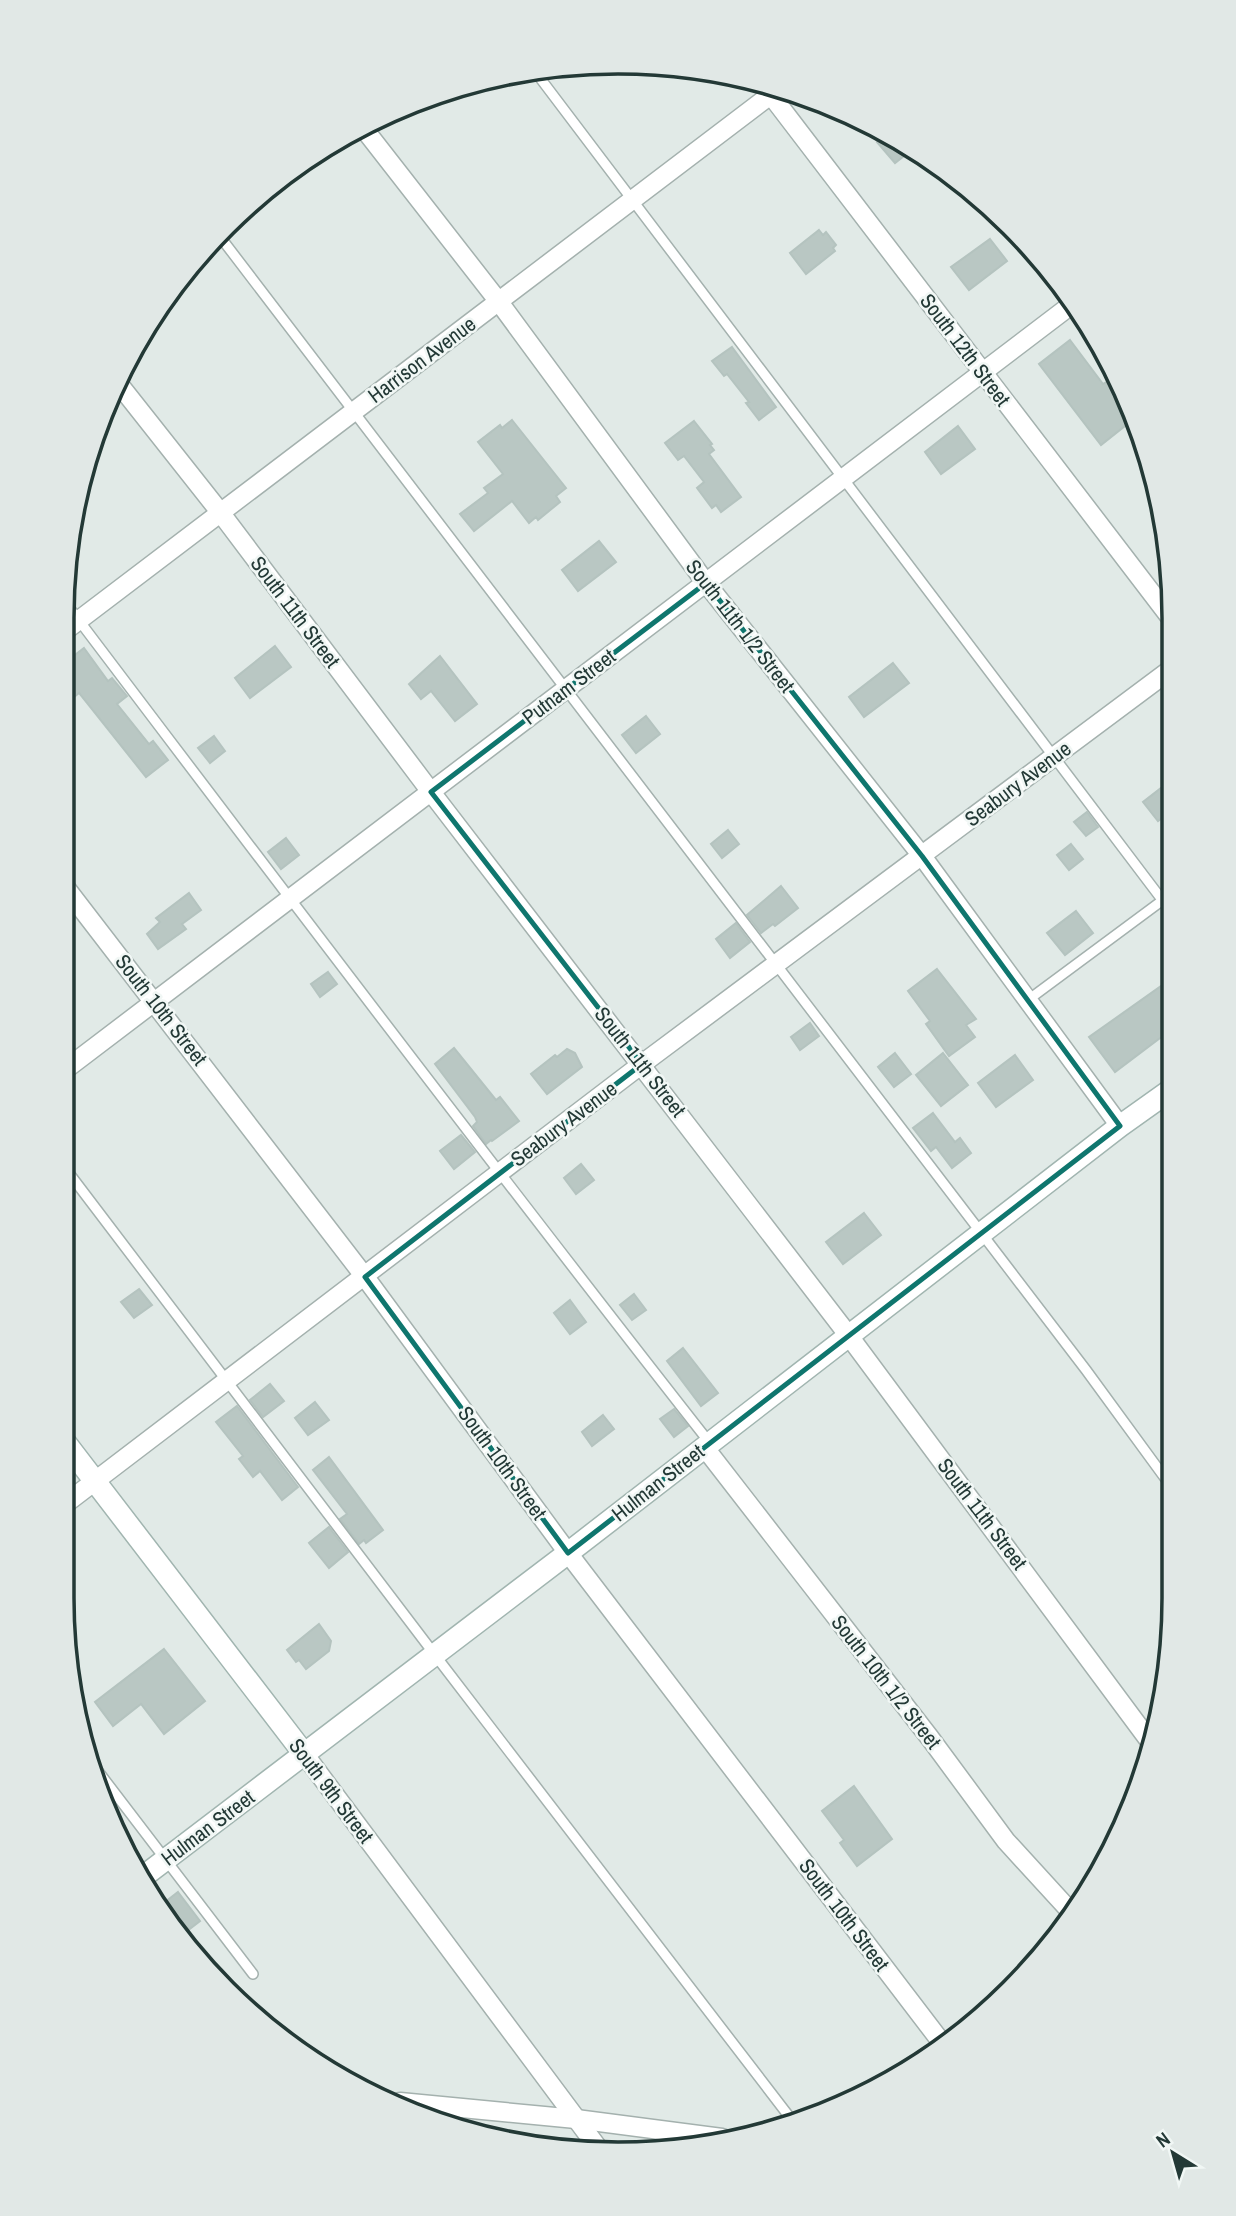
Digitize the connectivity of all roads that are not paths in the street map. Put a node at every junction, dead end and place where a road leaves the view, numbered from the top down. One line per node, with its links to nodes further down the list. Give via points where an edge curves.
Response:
1 (541, 79): 5 (lane)
2 (764, 94): 5 (street, Harrison Avenue)
3 (778, 98): 9 (street, South 12th Street)
4 (368, 134): 7 (street, South 11th 1/2 Street)
5 (633, 200): 7 (street, Harrison Avenue); 12 (lane)
6 (224, 242): 11 (lane)
7 (499, 302): 11 (street, Harrison Avenue); 14 (street, South 11th 1/2 Street)
8 (1066, 309): 9 (street, Putnam Street)
9 (982, 374): 12 (street, Putnam Street); 15 (street, South 12th Street)
10 (124, 390): 13 (street, South 11th Street)
11 (355, 411): 13 (street, Harrison Avenue); 20 (lane)
12 (844, 479): 14 (street, Putnam Street); 21 (lane)
13 (220, 513): 17 (street, Harrison Avenue); 22 (street, South 11th Street)
14 (706, 583): 20 (street, Putnam Street); 23 (street, South 11th 1/2 Street)
15 (1162, 606)
16 (74, 614): 17 (lane)
17 (79, 621): 18 (street, Harrison Avenue); 25 (lane)
18 (74, 625)
19 (1162, 676): 21 (street, Seabury Avenue)
20 (567, 689): 22 (street, Putnam Street); 28 (lane)
21 (1054, 757): 23 (street, Seabury Avenue); 26 (lane)
22 (431, 792): 25 (street, Putnam Street); 32 (street, South 11th Street)
23 (922, 856): 28 (street, Seabury Avenue); 29 (street, South 11th 1/2 Street)
24 (74, 898): 30 (street, South 10th Street)
25 (288, 900): 30 (street, Putnam Street); 35 (lane)
26 (1162, 900)
27 (1162, 902): 29 (lane)
28 (776, 965): 32 (street, Seabury Avenue); 37 (lane)
29 (1028, 1000): 34 (street, South 11th 1/2 Street)
30 (155, 1001): 31 (street, Putnam Street); 38 (street, South 10th Street)
31 (74, 1063)
32 (642, 1065): 35 (street, Seabury Avenue); 39 (street, South 11th Street)
33 (1162, 1096): 34 (street, Hulman Street)
34 (1120, 1126): 37 (street, Hulman Street)
35 (499, 1174): 38 (street, Seabury Avenue); 41 (lane)
36 (74, 1180): 40 (lane)
37 (980, 1234): 39 (street, Hulman Street); 43 (lane)
38 (365, 1277): 40 (street, Seabury Avenue); 46 (street, South 10th Street)
39 (849, 1336): 41 (street, Hulman Street); 48 (street, South 11th Street)
40 (227, 1381): 44 (street, Seabury Avenue); 47 (lane)
41 (707, 1446): 46 (street, Hulman Street); 53 (street, South 10th 1/2 Street, via 1006,1841)
42 (74, 1453): 44 (street, South 9th Street)
43 (1162, 1474)
44 (96, 1481): 45 (street, Seabury Avenue); 49 (street, South 9th Street)
45 (74, 1497)
46 (568, 1553): 47 (street, Hulman Street); 55 (street, South 10th Street)
47 (435, 1655): 49 (street, Hulman Street); 57 (lane)
48 (1145, 1734)
49 (305, 1755): 51 (street, Hulman Street); 58 (street, South 9th Street)
50 (105, 1780): 51 (lane)
51 (166, 1860): 52 (street, Hulman Street); 54 (lane)
52 (148, 1873)
53 (1066, 1907)
54 (253, 1973)
55 (938, 2038)
56 (431, 2109): 58 (street)
57 (788, 2115)
58 (576, 2119): 59 (street); 60 (street, South 9th Street)
59 (703, 2136)
60 (593, 2141)

